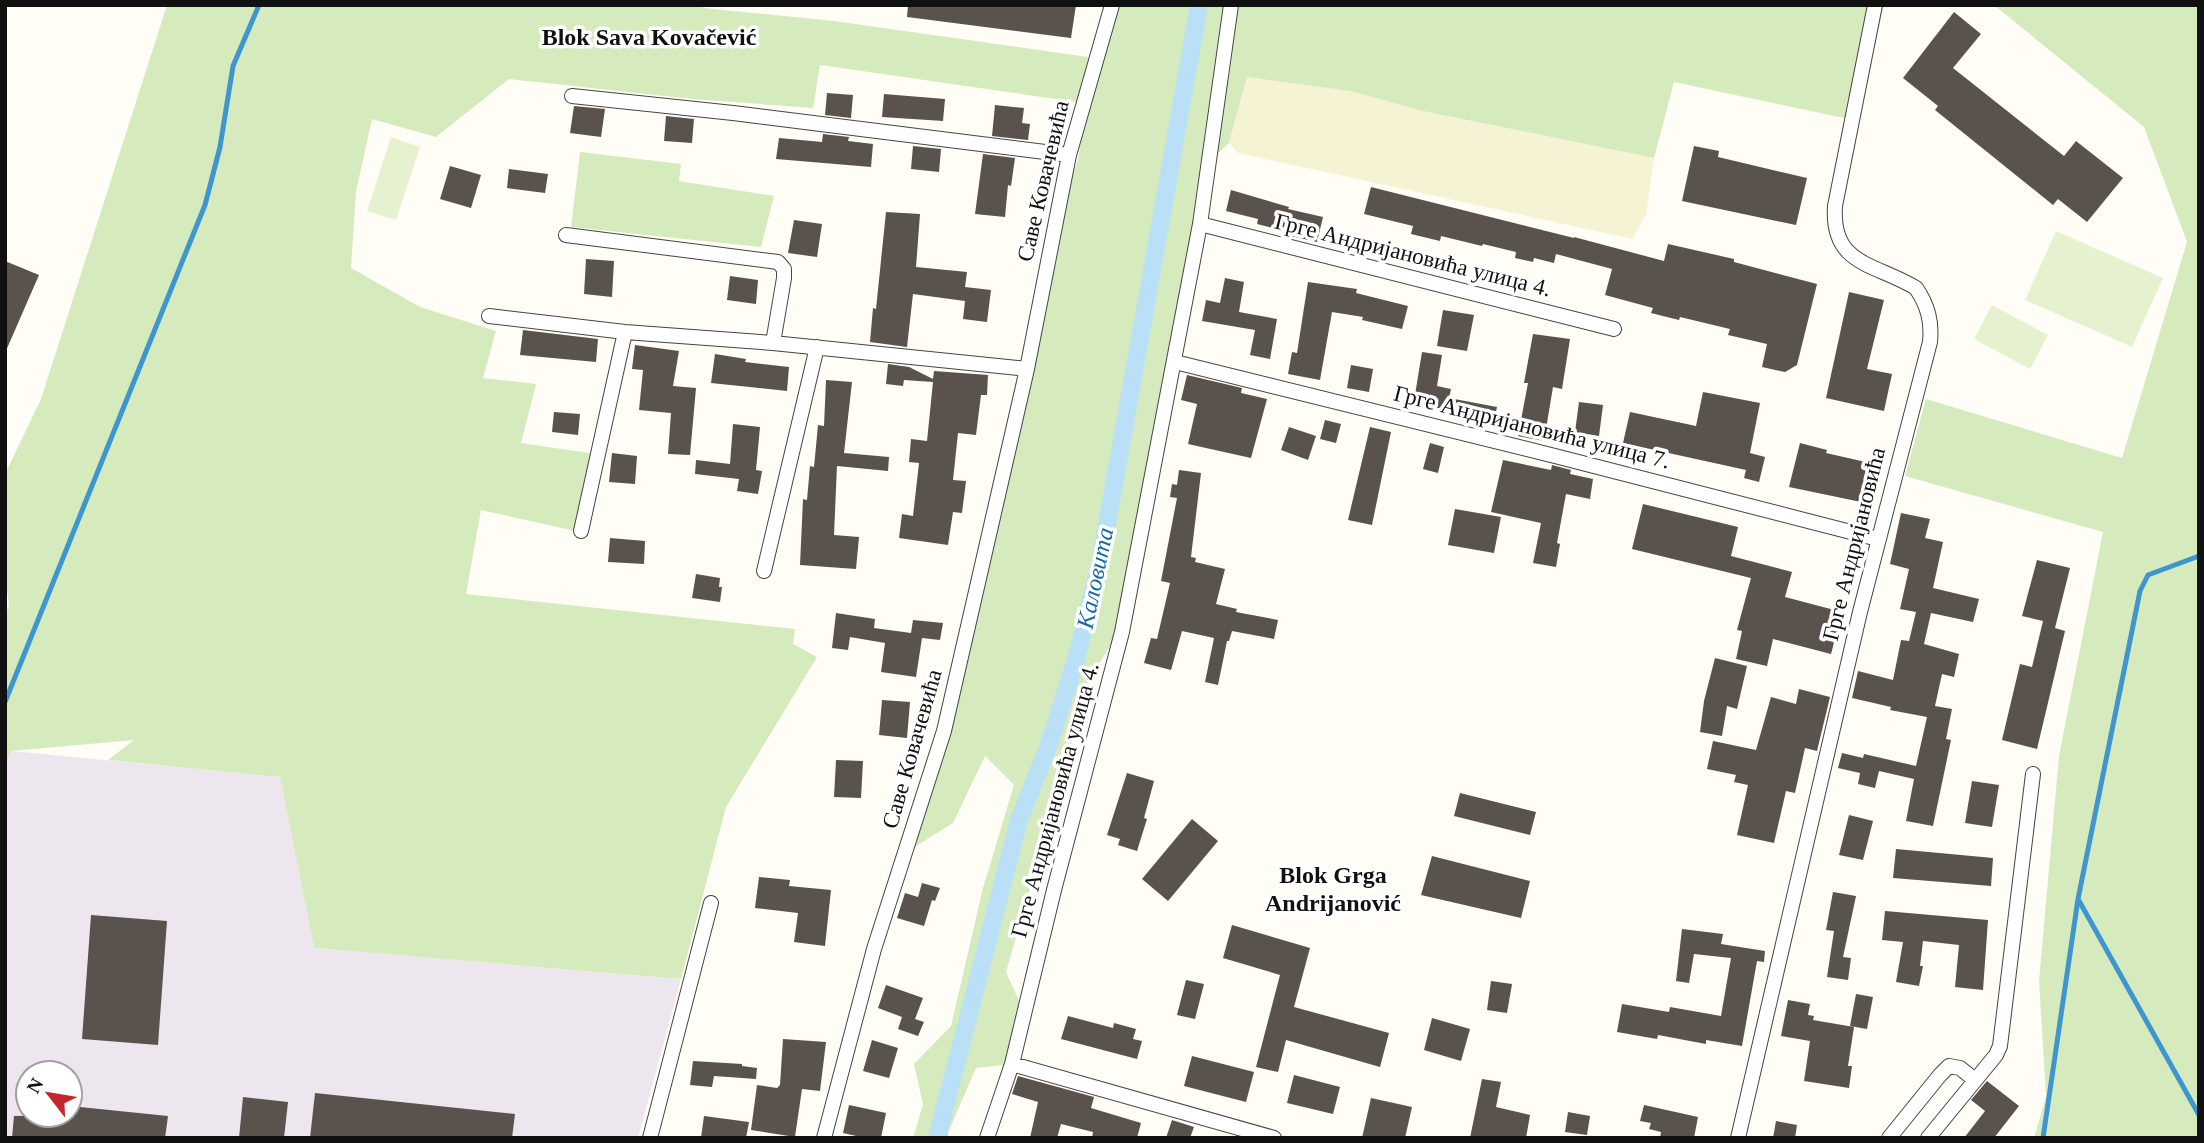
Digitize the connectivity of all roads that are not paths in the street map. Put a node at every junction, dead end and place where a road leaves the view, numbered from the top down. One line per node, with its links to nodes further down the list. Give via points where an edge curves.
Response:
1 (1112, 5): 5 (street, Саве Ковачевића)
2 (1231, 5): 6 (street, Грге Андријановића улица 4.)
3 (1875, 5): 16 (street, Грге Андријановића, via 1833,223 1849,254 1916,288 1931,327)
4 (572, 96): 5 (street)
5 (1069, 155): 14 (street, Саве Ковачевића)
6 (1200, 223): 9 (street, Грге Андријановића улица 4.); 13 (street, Грге Андријановића улица 4.)
7 (566, 235): 11 (street, via 778,262 784,278)
8 (489, 316): 10 (street)
9 (1614, 330)
10 (625, 332): 11 (street); 15 (street)
11 (773, 343): 12 (street)
12 (817, 347): 14 (street); 17 (street)
13 (1175, 362): 16 (street, Грге Андријановића улица 7.); 20 (street, Грге Андријановића улица 4., via 1122,632)
14 (1027, 369): 23 (street, Саве Ковачевића, via 944,731 874,949)
15 (581, 531)
16 (1878, 539): 26 (street, Грге Андријановића)
17 (764, 571)
18 (2033, 774): 21 (street, via 2001,1040)
19 (711, 903): 22 (street)
20 (1012, 1065): 24 (street, Грге Андријановића улица 4.); 25 (street)
21 (1975, 1080): 27 (street, via 1950,1066); 28 (street)
22 (650, 1138)
23 (824, 1138)
24 (987, 1138)
25 (1274, 1138)
26 (1738, 1138)
27 (1889, 1138)
28 (1928, 1138)

